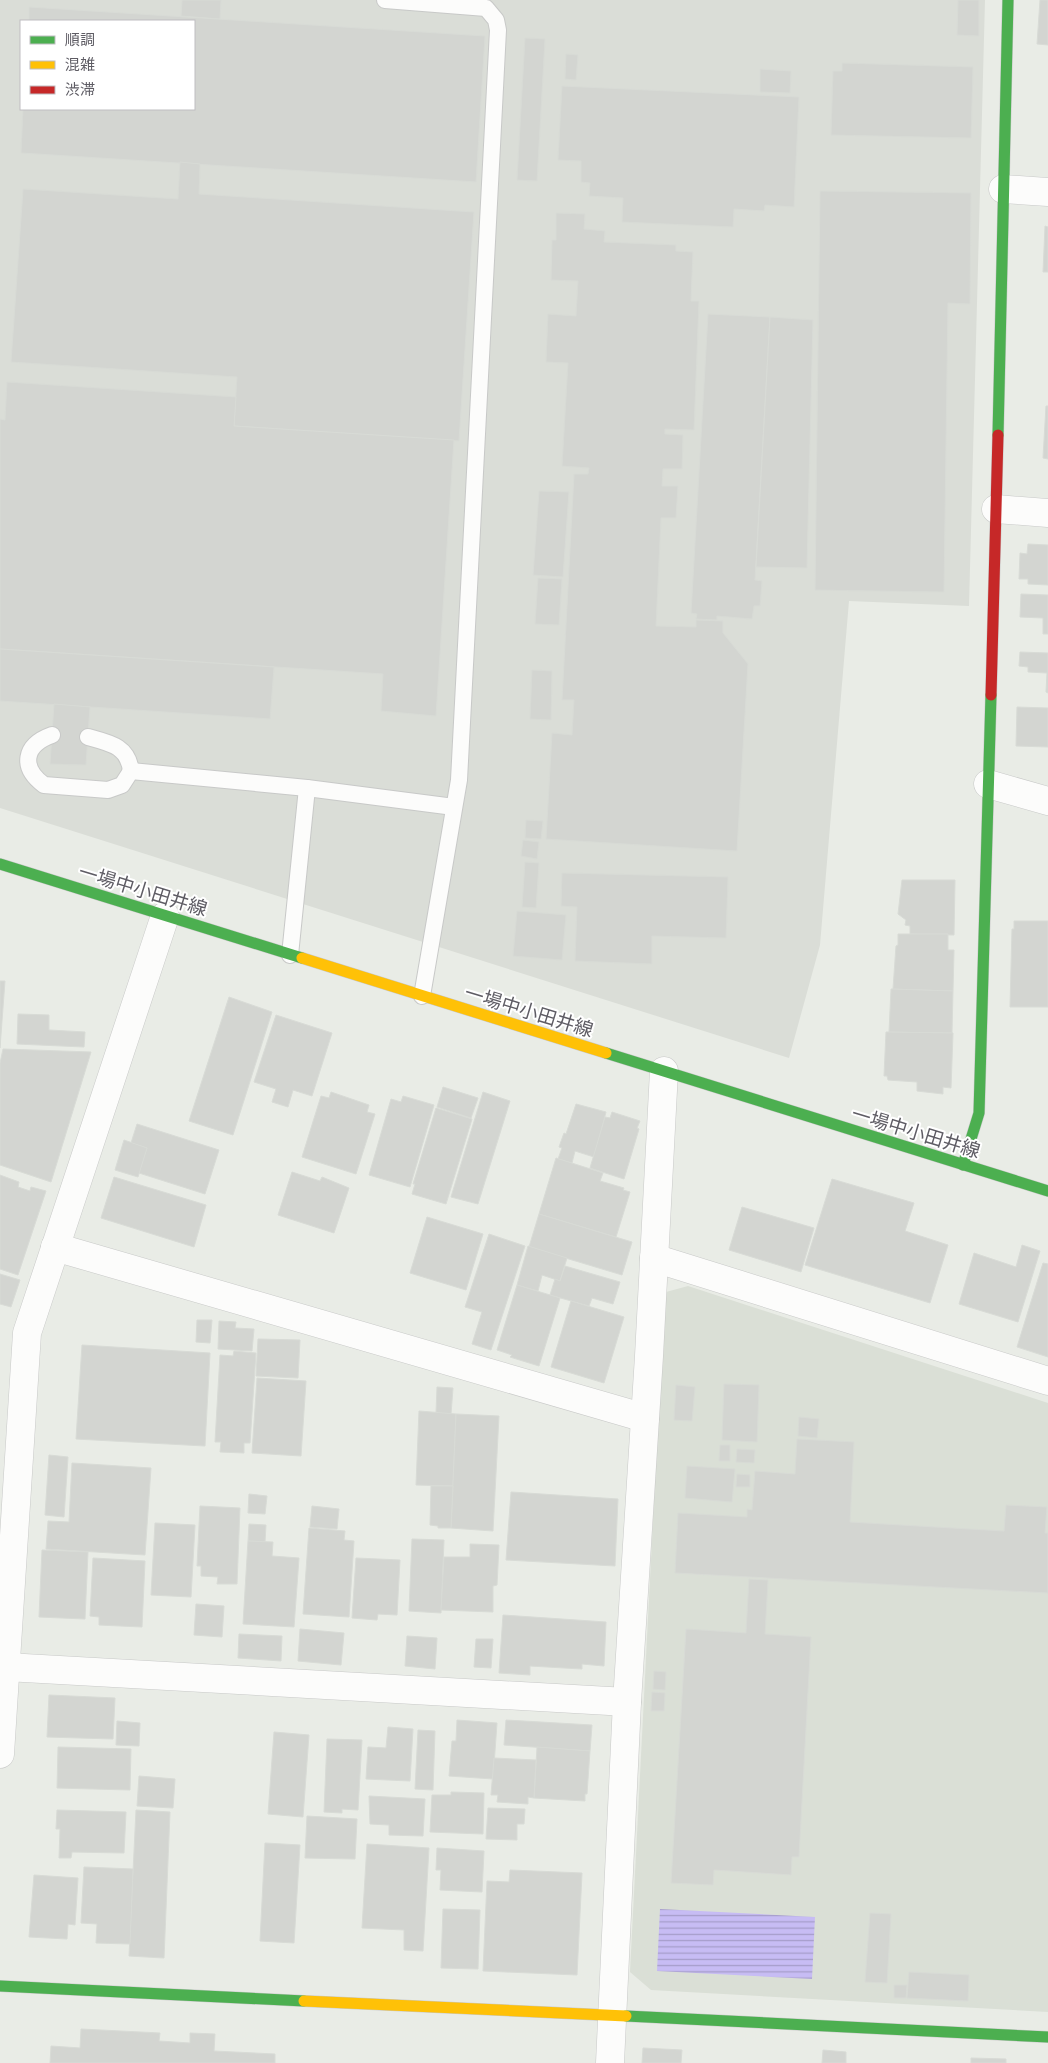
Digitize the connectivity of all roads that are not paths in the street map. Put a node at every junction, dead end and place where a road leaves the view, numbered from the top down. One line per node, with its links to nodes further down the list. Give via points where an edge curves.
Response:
1 (385, 0): 13 (lane, via 486,8 496,20 498,30 459,780)
2 (1008, 0): 3 (street)
3 (1003, 189): 4 (street); 5 (street)
4 (1048, 192)
5 (996, 509): 6 (street); 10 (street)
6 (1048, 513)
7 (52, 735): 9 (lane, via 38,740 29,751 31,772 44,785 108,790 122,785)
8 (88, 737): 9 (lane, via 110,743 124,752 130,761)
9 (131, 772): 11 (lane)
10 (988, 784): 12 (street); 19 (street, via 979,1113)
11 (307, 788): 13 (lane); 16 (lane)
12 (1048, 801)
13 (454, 806): 17 (lane)
14 (0, 864): 15 (street, 一場中小田井線)
15 (165, 916): 16 (street, 一場中小田井線); 21 (street)
16 (290, 955): 17 (street, 一場中小田井線)
17 (422, 996): 18 (street, 一場中小田井線)
18 (664, 1071): 19 (street, 一場中小田井線); 22 (street)
19 (963, 1165): 20 (street, 一場中小田井線)
20 (1048, 1191)
21 (55, 1247): 24 (street); 25 (street, via 27,1333)
22 (654, 1258): 23 (street); 24 (street)
23 (1048, 1381)
24 (645, 1418): 26 (street)
25 (6, 1667): 26 (street); 27 (street)
26 (627, 1702): 29 (street)
27 (0, 1754)
28 (0, 1986): 29 (street)
29 (612, 2016): 30 (street); 31 (street)
30 (1048, 2037)
31 (610, 2063)

